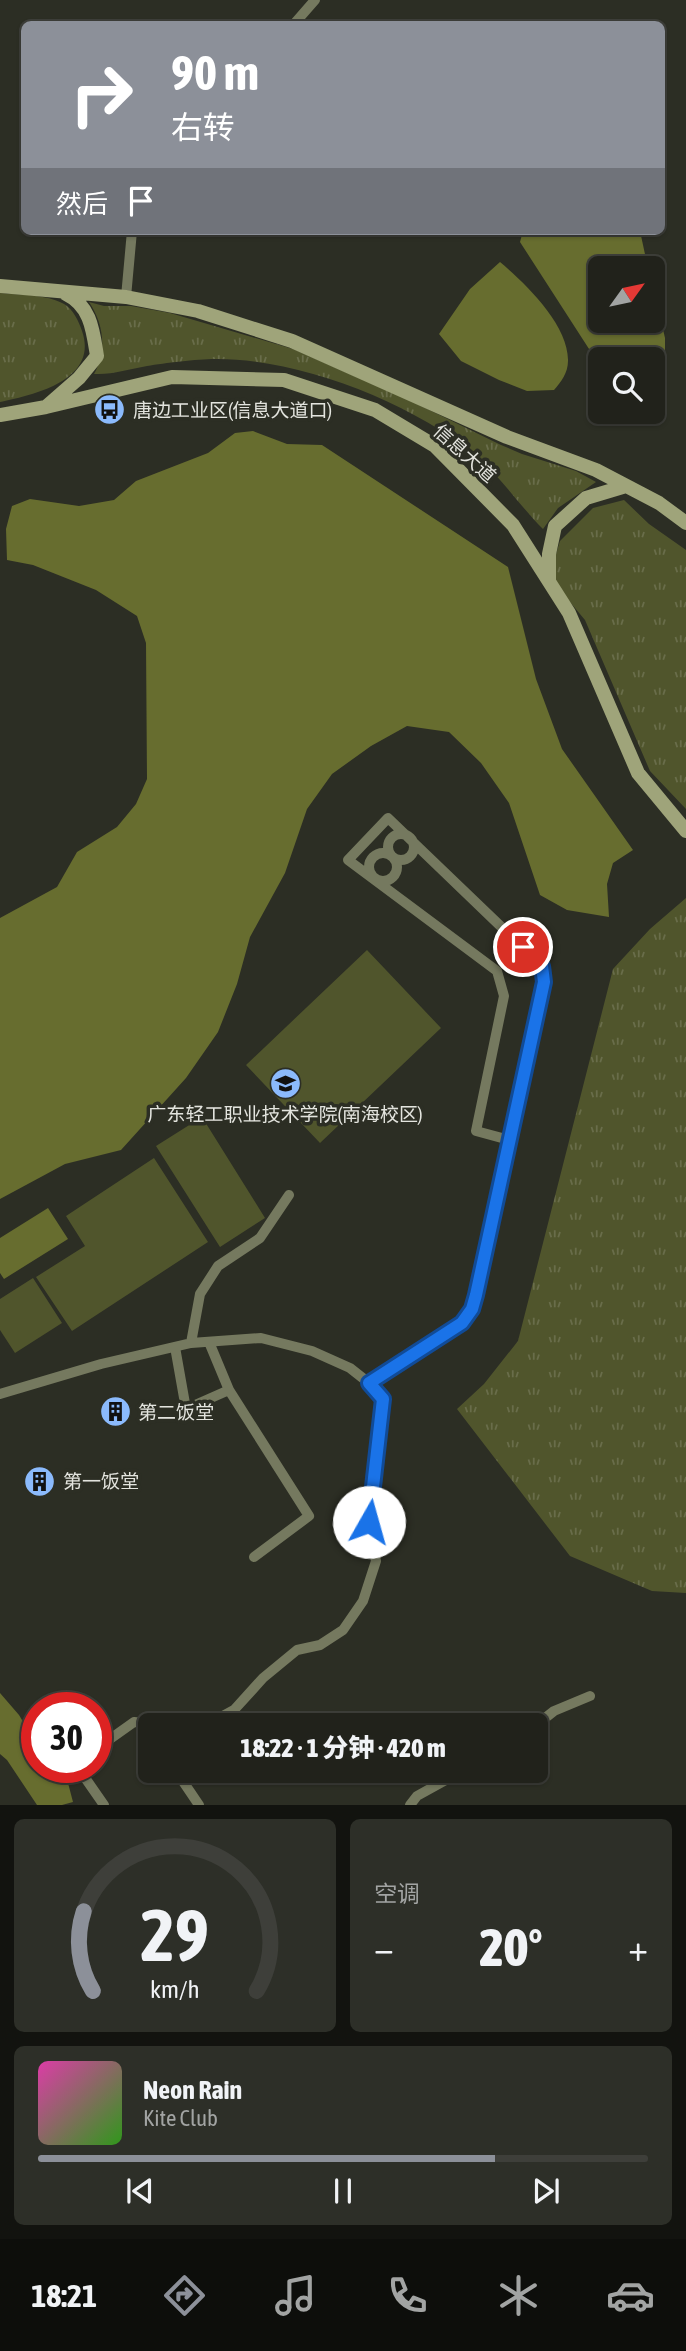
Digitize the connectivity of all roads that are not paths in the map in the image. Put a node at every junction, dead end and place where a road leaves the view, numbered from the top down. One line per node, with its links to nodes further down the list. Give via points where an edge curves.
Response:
1 (315, 0): 2 (street)
2 (297, 21)
3 (132, 235): 6 (street)
4 (0, 286): 5 (main road, 信息大道)
5 (58, 290): 6 (main road, 信息大道); 7 (main road, via 79,300 92,328 96,356)
6 (126, 297): 9 (main road, 信息大道, via 198,311 292,341)
7 (46, 407): 8 (main road, 信息大道); 11 (main road, 信息大道, via 172,377 284,380 375,410 435,446 513,525)
8 (0, 415)
9 (626, 486): 10 (main road, 信息大道); 11 (main road, via 586,498 555,526)
10 (686, 523)
11 (549, 582): 12 (main road, 信息大道, via 569,613 638,773)
12 (686, 831)
13 (410, 838): 14 (street, via 414,845 410,856 403,860); 14 (street, via 402,834 390,840); 15 (street, via 388,818 348,860); 16 (street, via 542,966 544,982)
14 (392, 856): 15 (street, via 374,855 369,863); 15 (street, via 397,864 393,877 380,881)
15 (373, 877): 16 (street, via 497,971 504,996 476,1131)
16 (509, 1140): 21 (street, via 472,1309 462,1323)
17 (289, 1195): 19 (street, via 260,1238 218,1266 200,1294)
18 (209, 1342): 19 (street); 21 (street, via 261,1338 350,1368); 22 (street)
19 (191, 1343): 20 (street)
20 (175, 1347): 22 (street, via 186,1409); 23 (street)
21 (369, 1383): 26 (street, via 383,1399 369,1522 376,1561 363,1601 343,1630 320,1645 297,1650)
22 (229, 1390): 24 (street, via 309,1516)
23 (0, 1394)
24 (254, 1558)
25 (590, 1696): 27 (street)
26 (228, 1713)
27 (548, 1717)
28 (138, 1723): 29 (street)
29 (112, 1738)
30 (89, 1783): 33 (street)
31 (184, 1783): 34 (street)
32 (440, 1783): 35 (street)
33 (104, 1805)
34 (199, 1805)
35 (410, 1805)

